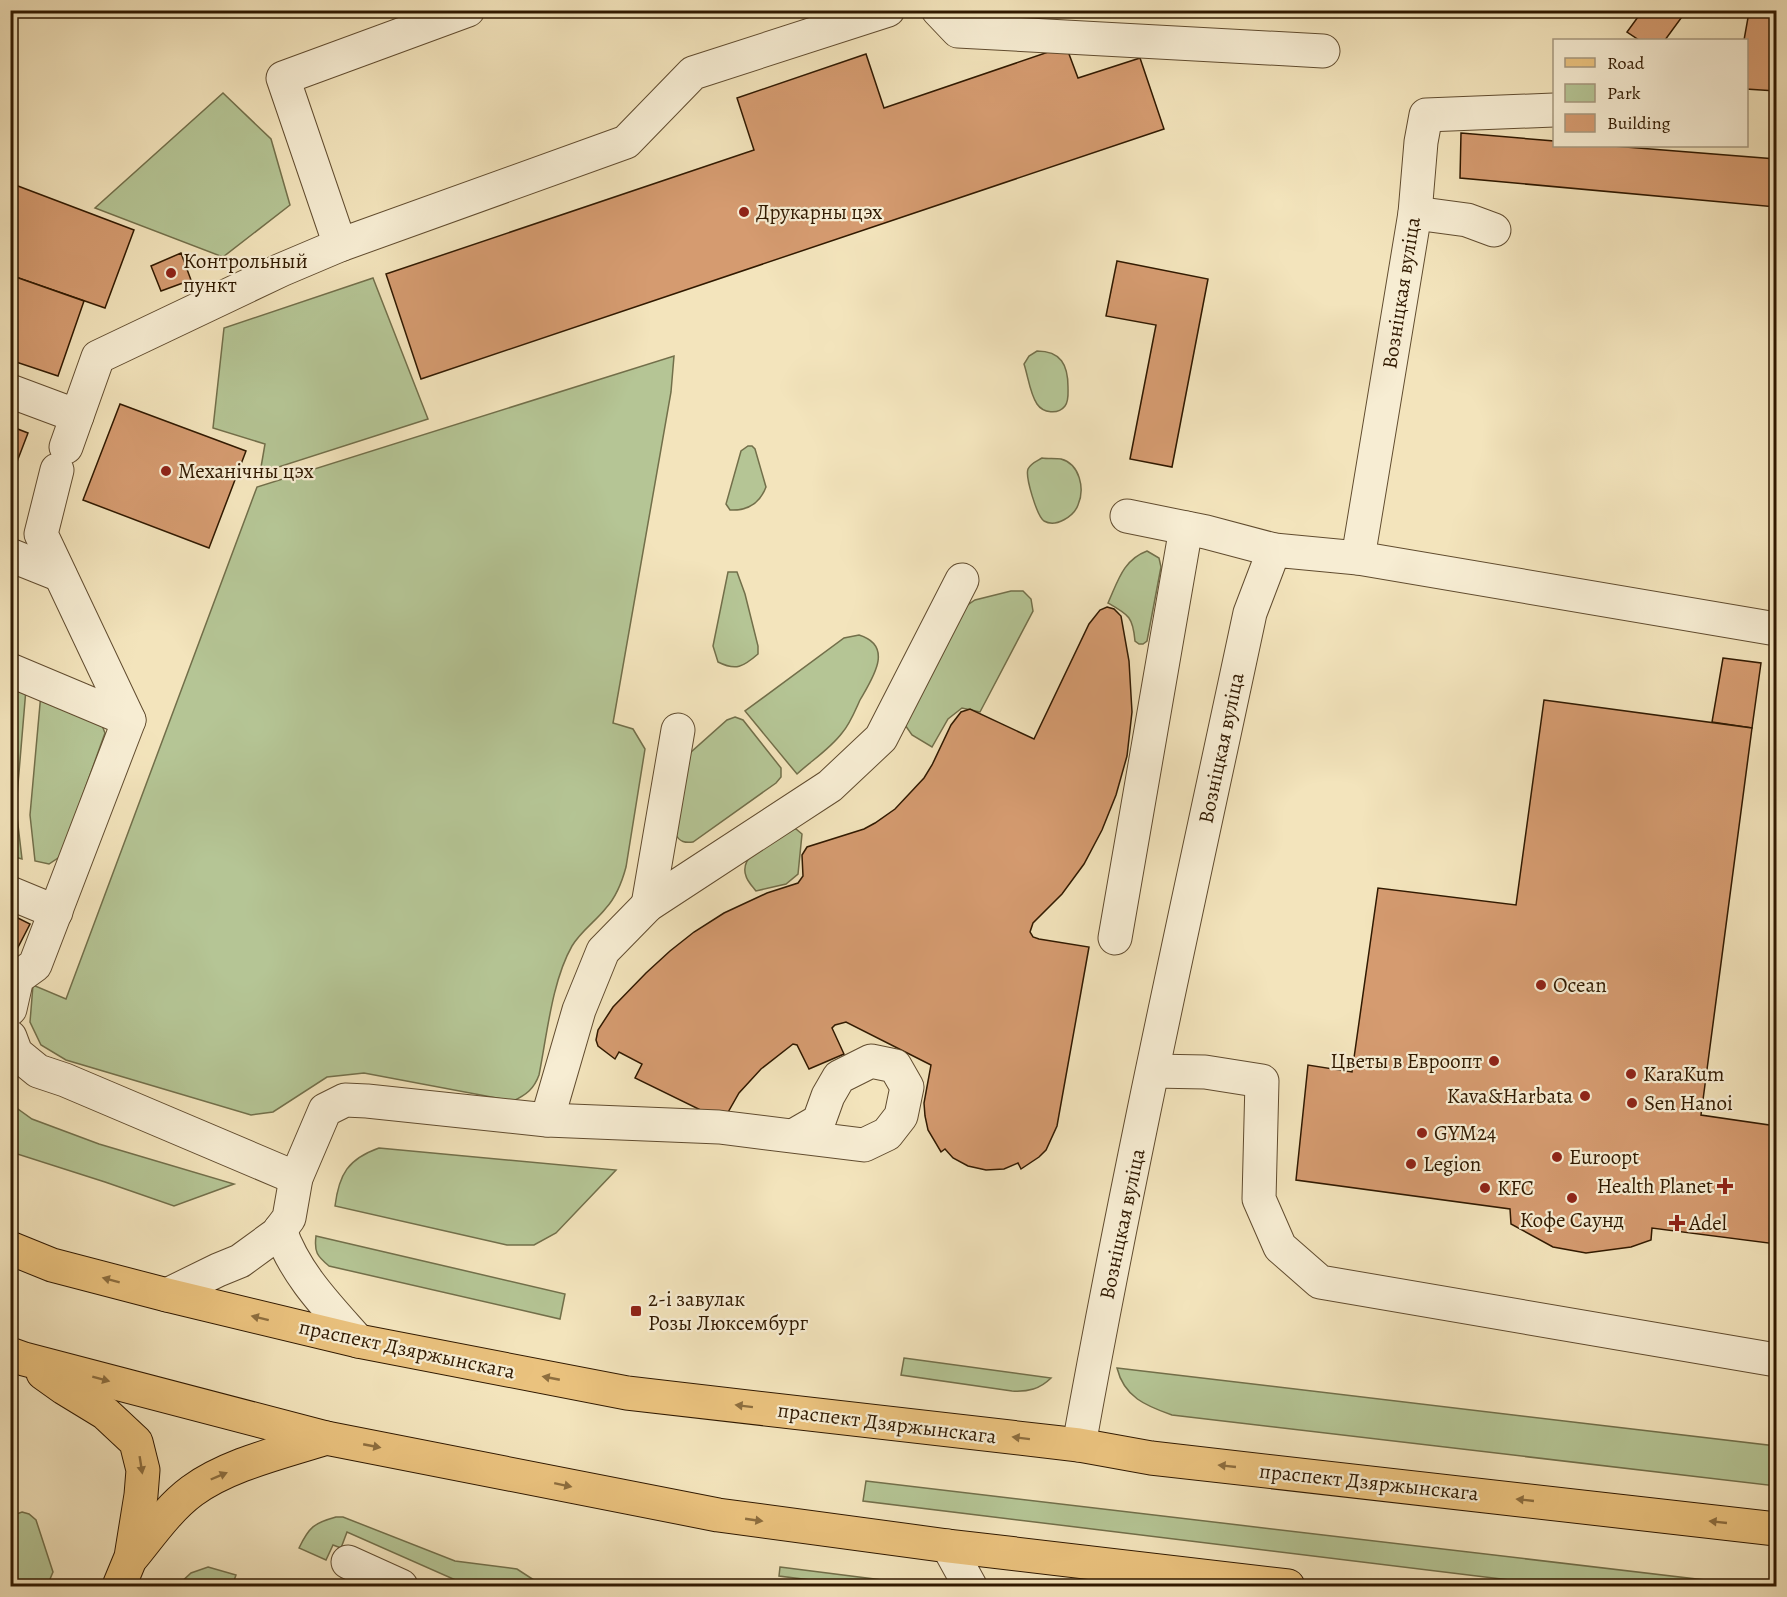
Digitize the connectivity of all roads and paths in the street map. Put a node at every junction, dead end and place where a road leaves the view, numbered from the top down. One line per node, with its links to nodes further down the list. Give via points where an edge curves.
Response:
1 (468, 10): 8 (street, via 283,78)
2 (888, 10): 8 (street, via 693,73 626,142)
3 (938, 10): 4 (street, via 958,31)
4 (1323, 51)
5 (1553, 110): 6 (street, Возніцкая вуліца, via 1426,116)
6 (1415, 213): 7 (street, via 1467,220); 15 (street, Возніцкая вуліца)
7 (1494, 230)
8 (340, 245): 10 (street, via 98,357)
9 (10, 391): 10 (street)
10 (77, 416): 16 (street, via 61,458 41,534)
11 (1127, 516): 12 (street)
12 (1186, 528): 13 (street); 25 (street)
13 (1274, 550): 15 (street); 28 (street, Возніцкая вуліца, via 1250,613)
14 (10, 555): 16 (street)
15 (1358, 558): 18 (street)
16 (60, 575): 20 (street)
17 (962, 580): 23 (street, via 881,738 830,786)
18 (1776, 629)
19 (10, 670): 20 (street)
20 (129, 720): 24 (street)
21 (678, 729): 23 (street)
22 (10, 893): 24 (street)
23 (648, 905): 29 (street, via 603,951 579,1010)
24 (56, 912): 26 (street, via 35,965 17,978)
25 (1115, 938)
26 (10, 1009)
27 (10, 1037): 31 (street, via 15,1053 38,1071)
28 (1153, 1071): 39 (street, via 1205,1072 1262,1081 1259,1199 1280,1247 1320,1282); 41 (street, Возніцкая вуліца)
29 (547, 1120): 30 (street, via 719,1127); 31 (street, via 345,1100 325,1110)
30 (793, 1136)
31 (296, 1178): 32 (street)
32 (284, 1224): 36 (street, via 240,1261); 37 (street, via 287,1249 305,1278)
33 (10, 1236): 35 (main road)
34 (10, 1248): 35 (main road, праспект Дзяржынскага)
35 (52, 1265): 36 (main road, праспект Дзяржынскага, one-way to 35)
36 (167, 1295): 37 (main road, праспект Дзяржынскага, one-way to 36)
37 (357, 1341): 41 (main road, праспект Дзяржынскага, one-way to 37, via 627,1393)
38 (17, 1357): 40 (main road, one-way to 40); 45 (main road, one-way to 45, via 105,1413 136,1442 143,1470)
39 (1776, 1360)
40 (326, 1438): 43 (main road, one-way to 43, via 718,1515); 45 (main road, one-way to 40, via 166,1515 190,1492 247,1464)
41 (1079, 1445): 42 (main road, праспект Дзяржынскага, one-way to 41, via 1151,1458)
42 (1776, 1529)
43 (948, 1546): 47 (street); 48 (main road)
44 (348, 1562): 46 (street)
45 (125, 1572)
46 (401, 1587)
47 (970, 1587)
48 (1288, 1587)

